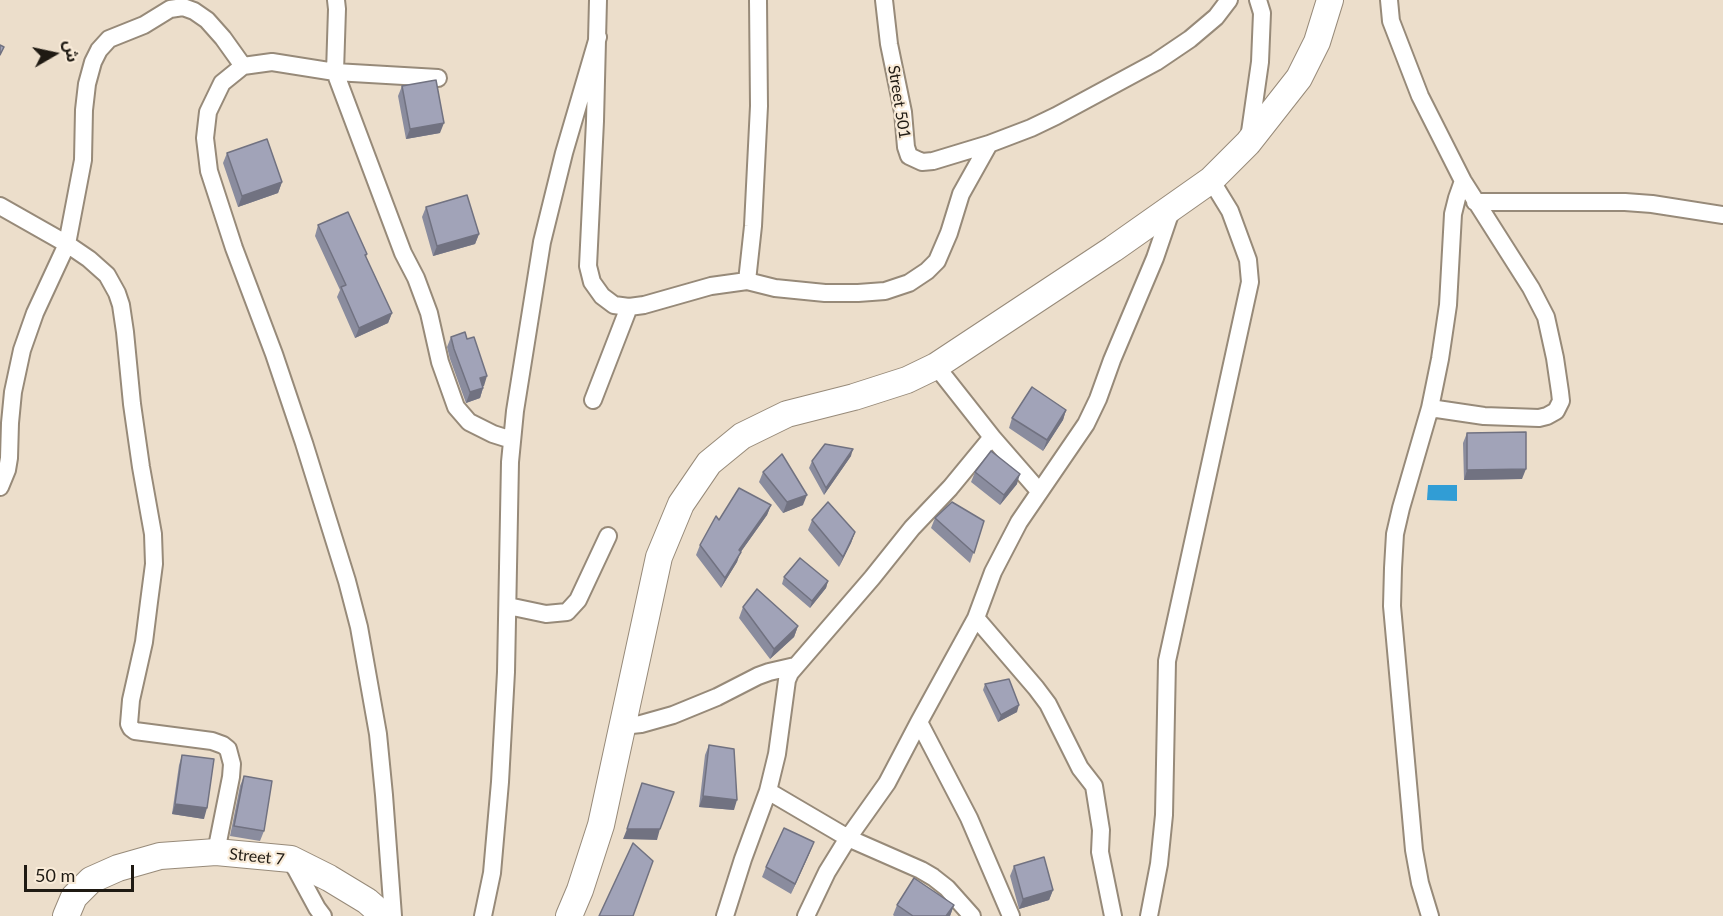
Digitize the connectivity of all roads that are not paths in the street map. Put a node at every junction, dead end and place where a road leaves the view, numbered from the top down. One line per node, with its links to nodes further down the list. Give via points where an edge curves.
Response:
1 (336, 0): 11 (street)
2 (598, 0): 9 (street)
3 (758, 0): 22 (street, via 759,106)
4 (884, 0): 14 (street, Street 501, via 909,156 922,162 933,161)
5 (1229, 0): 14 (street, via 1216,17 1156,62 1056,116)
6 (1258, 0): 13 (street, via 1262,13 1260,62)
7 (1330, 0): 13 (main road, via 1317,42 1299,78)
8 (1389, 0): 16 (street, via 1391,21 1420,96)
9 (598, 37): 23 (street, via 588,266 592,282 602,296); 28 (street, via 542,242)
10 (243, 66): 11 (street, via 272,62); 21 (street, via 207,20 183,7 170,9 110,39 99,50 87,84 83,160); 46 (street, via 222,82 208,112 205,138 209,171 304,443 359,627 378,734)
11 (335, 72): 12 (street); 28 (street, via 429,313 456,407 469,422)
12 (438, 78)
13 (1248, 143): 15 (main road)
14 (989, 144): 22 (street, via 962,194 937,261 909,283 885,291 825,293)
15 (1211, 180): 19 (main road); 54 (street, via 1237,229 1248,260 1250,282 1167,661 1164,815)
16 (1463, 181): 17 (street); 26 (street, via 1453,214 1448,305)
17 (1475, 202): 20 (street, via 1625,202); 26 (street, via 1546,317 1561,401 1556,411 1539,418 1484,416)
18 (0, 206): 21 (street)
19 (1172, 208): 24 (main road); 30 (street, via 1098,399 1074,445)
20 (1723, 215)
21 (67, 244): 29 (street, via 22,350 13,392 9,458); 39 (street, via 107,274 121,305 153,534 144,642 129,724 135,731 212,741 228,749 231,777)
22 (747, 281): 23 (street)
23 (629, 307): 25 (street)
24 (936, 366): 27 (street); 36 (main road, via 886,387 787,414 742,436 710,463 681,504 659,556)
25 (593, 400)
26 (1430, 408): 55 (street, via 1395,534 1392,606 1414,850)
27 (992, 437): 30 (street); 34 (street)
28 (512, 440): 32 (street)
29 (0, 487)
30 (1039, 491): 33 (street, via 993,572)
31 (608, 536): 32 (street, via 578,600 567,612 546,614)
32 (508, 606): 42 (street, via 500,782)
33 (976, 618): 35 (street); 53 (street, via 1042,696 1077,763 1094,786 1100,852)
34 (795, 666): 36 (street, via 758,676 673,715); 37 (street, via 787,680)
35 (918, 722): 38 (street, via 887,783); 52 (street, via 969,818)
36 (622, 726): 41 (main road, via 601,825)
37 (768, 791): 38 (street); 49 (street)
38 (848, 838): 50 (street); 51 (street, via 933,877)
39 (216, 852): 40 (main road, Street 7); 43 (main road, Street 7, via 160,856 118,868 91,880 74,897)
40 (291, 859): 44 (street); 45 (main road, Street 7, via 367,901)
41 (580, 890): 47 (main road); 48 (main road)
42 (485, 914)
43 (66, 916)
44 (323, 916)
45 (384, 916)
46 (393, 916)
47 (558, 916)
48 (569, 916)
49 (725, 916)
50 (806, 916)
51 (972, 916)
52 (1011, 916)
53 (1113, 916)
54 (1149, 916)
55 (1430, 916)

